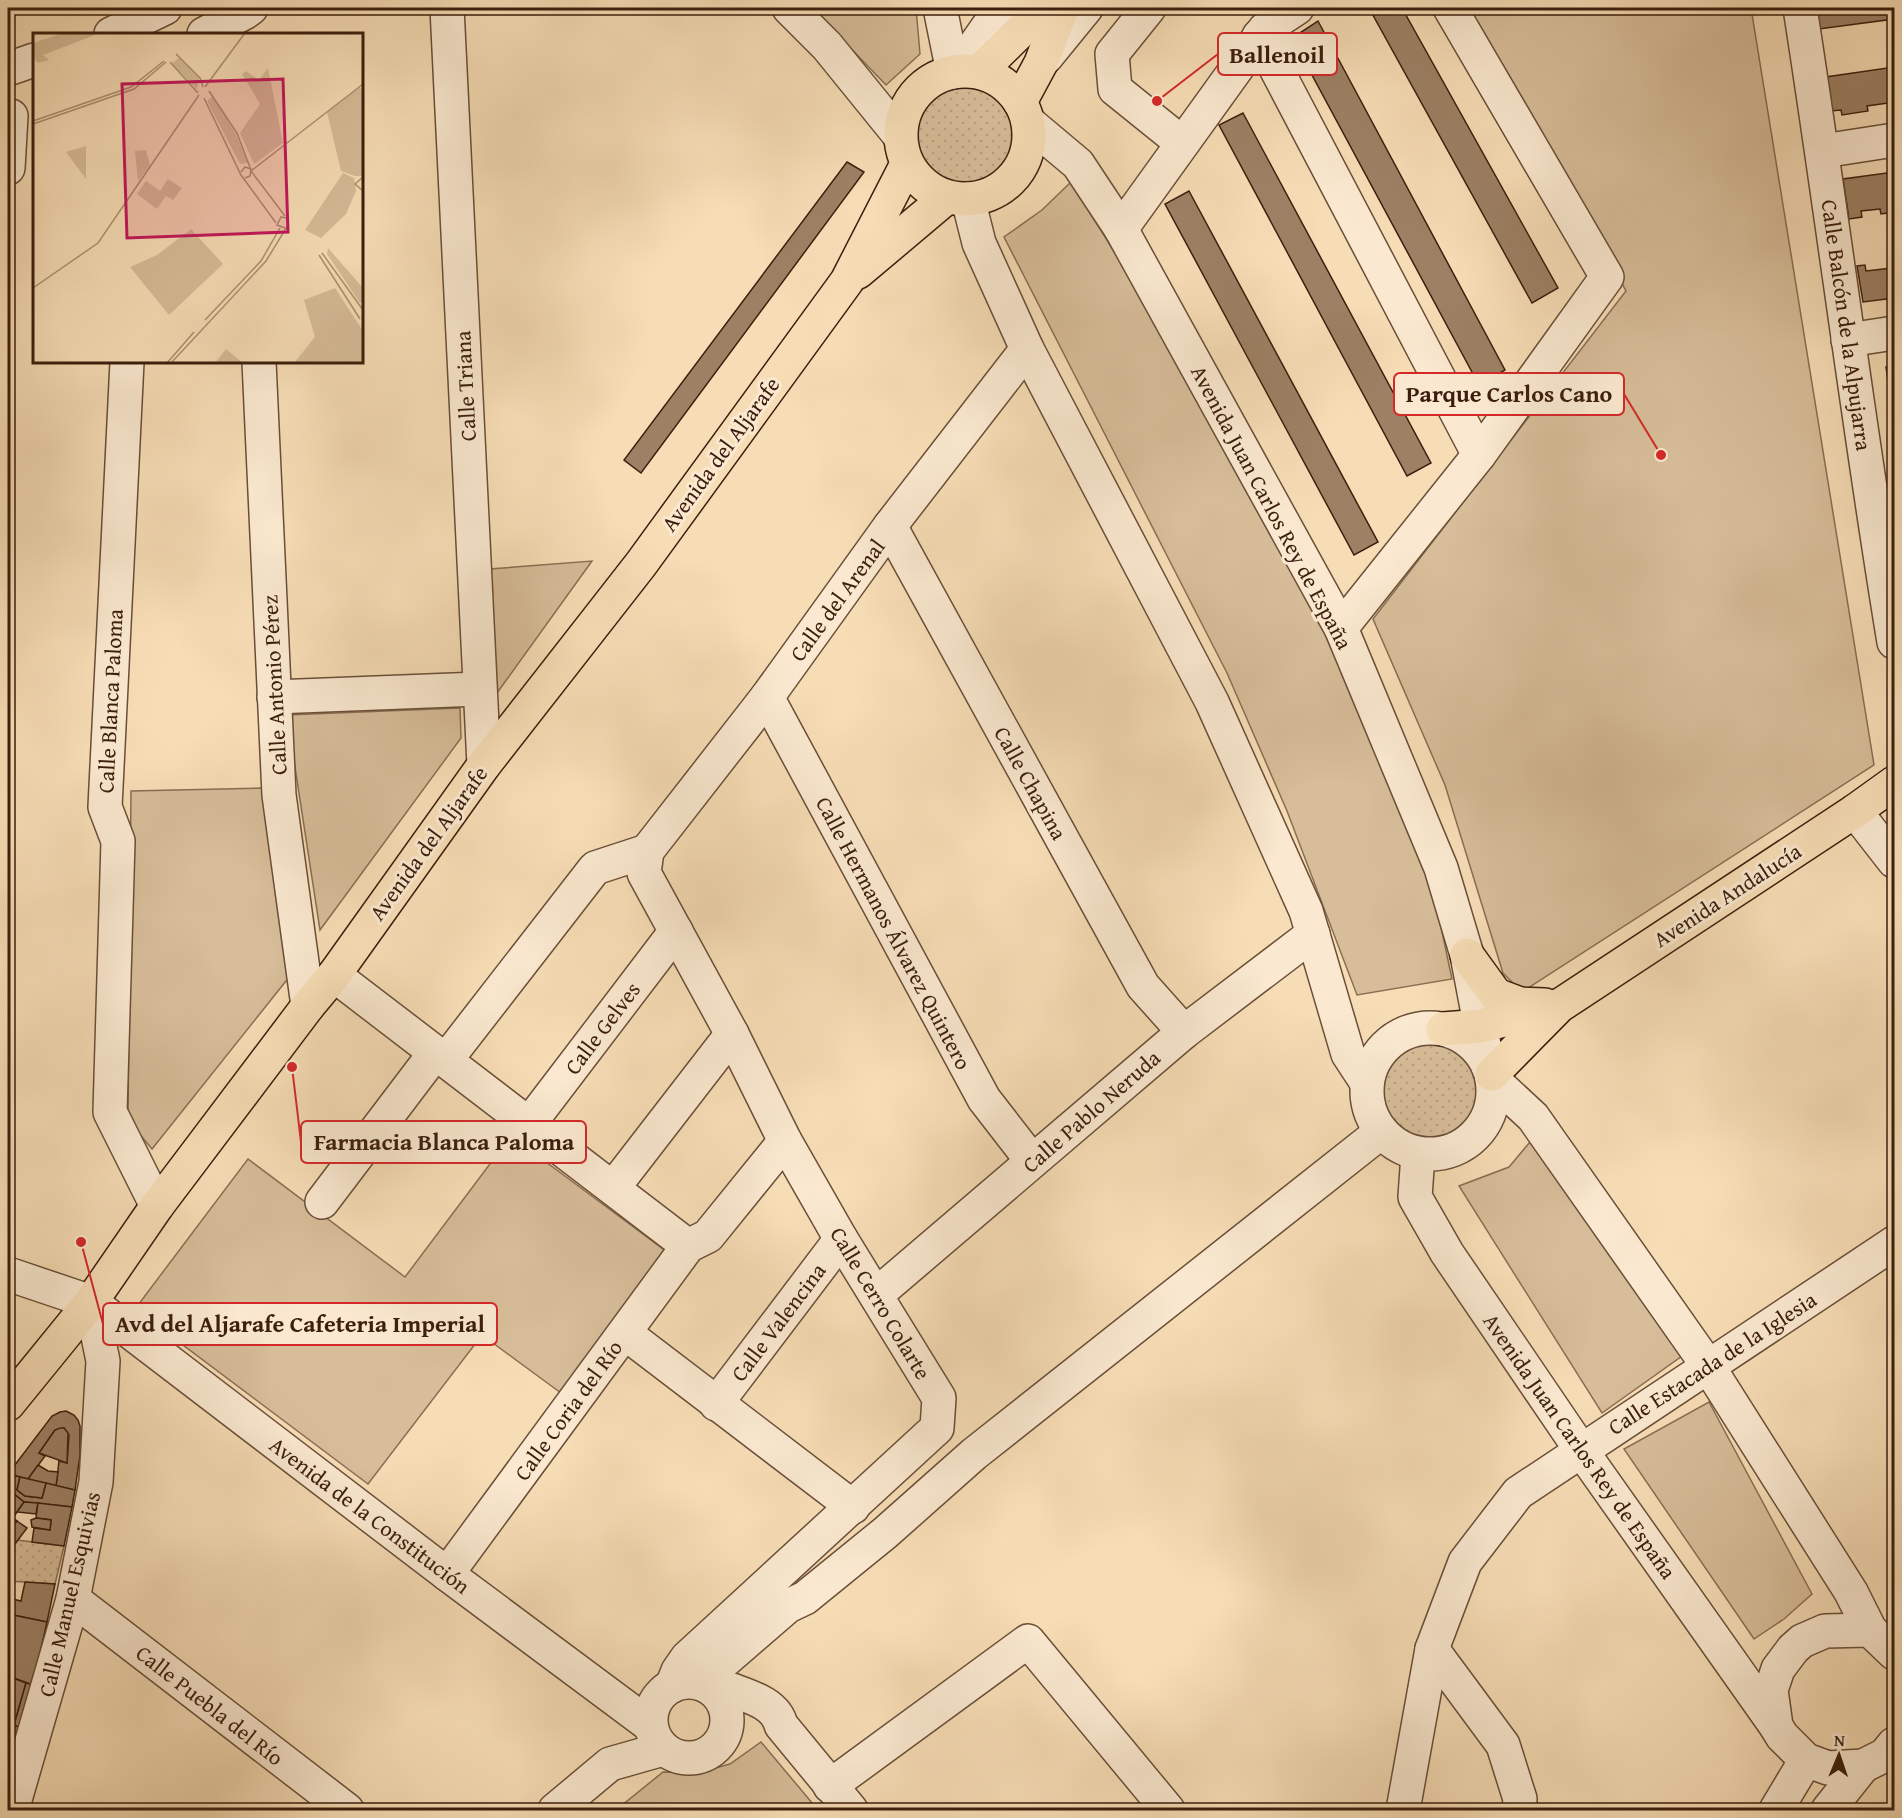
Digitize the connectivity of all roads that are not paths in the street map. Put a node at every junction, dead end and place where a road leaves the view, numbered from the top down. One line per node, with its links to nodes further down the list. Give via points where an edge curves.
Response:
1 (165, 8): 14 (street)
2 (447, 8): 40 (street, Calle Triana)
3 (789, 8): 25 (street, via 827,46)
4 (940, 8): 20 (street)
5 (1001, 8): 20 (street)
6 (1044, 8): 20 (main road)
7 (1062, 8): 18 (main road)
8 (1086, 8): 18 (street)
9 (1149, 8): 24 (street, via 1112,54 1115,89)
10 (1297, 8): 16 (street)
11 (1450, 8): 36 (street, via 1607,277)
12 (1800, 8): 26 (street, Calle Balcón de la Alpujarra)
13 (246, 18): 15 (street)
14 (113, 33)
15 (207, 33)
16 (1259, 36): 24 (street); 36 (street)
17 (33, 60): 19 (street)
18 (1041, 63): 21 (main road)
19 (8, 69)
20 (963, 72): 21 (main road, via 996,78 1009,88); 25 (main road, via 939,76 910,100 903,117)
21 (1024, 112): 28 (main road, via 1029,144 1022,165 1008,182 989,194); 29 (street, Avenida Juan Carlos Rey de España, via 1078,164)
22 (18, 113): 27 (street)
23 (1894, 140): 26 (street)
24 (1182, 143): 29 (street)
25 (904, 150): 28 (main road, via 917,178 931,190); 30 (main road, Avenida del Aljarafe)
26 (1823, 151): 32 (street, Calle Balcón de la Alpujarra)
27 (8, 168)
28 (957, 198): 30 (main road, Avenida del Aljarafe); 33 (street)
29 (1121, 229): 38 (street, Avenida Juan Carlos Rey de España)
30 (847, 281): 43 (main road, Avenida del Aljarafe, via 641,564)
31 (1894, 333): 32 (street)
32 (1848, 340): 39 (street, Calle Balcón de la Alpujarra)
33 (1027, 350): 37 (street, Calle del Arenal); 49 (street, via 1212,702 1306,911)
34 (127, 363): 68 (street, Calle Blanca Paloma, via 105,807 118,841 110,1112)
35 (259, 363): 41 (street, Calle Antonio Pérez)
36 (1479, 455): 38 (street)
37 (890, 526): 42 (street, Calle del Arenal); 56 (street, Calle Chapina, via 1143,986)
38 (1341, 628): 50 (street, Avenida Juan Carlos Rey de España, via 1441,868)
39 (1894, 642)
40 (479, 689): 41 (street); 43 (street, Calle Triana)
41 (274, 697): 52 (street, Calle Antonio Pérez, via 279,795)
42 (767, 697): 46 (street, Calle del Arenal); 65 (street, Calle Hermanos Álvarez Quintero, via 984,1100)
43 (484, 765): 51 (main road, Avenida del Aljarafe)
44 (1894, 783): 45 (main road, Avenida Andalucía)
45 (1855, 811): 47 (street); 53 (main road, Avenida Andalucía)
46 (647, 851): 48 (street, Calle Cerro Colarte, via 644,873); 58 (street, via 595,868)
47 (1894, 861)
48 (676, 931): 57 (street, Calle Cerro Colarte); 61 (street, Calle Gelves)
49 (1312, 934): 56 (street, Calle Pablo Neruda); 60 (street, via 1348,1054)
50 (1467, 955): 53 (main road, via 1496,995 1520,1004); 54 (street, Avenida Juan Carlos Rey de España)
51 (334, 975): 52 (main road, Avenida del Aljarafe); 58 (street)
52 (308, 1006): 68 (main road, Avenida del Aljarafe)
53 (1559, 1006): 54 (main road); 59 (main road)
54 (1481, 1026): 55 (main road); 59 (street, Avenida Juan Carlos Rey de España)
55 (1443, 1029): 59 (street, via 1474,1045); 60 (street, via 1422,1028 1402,1034 1385,1046 1373,1063)
56 (1184, 1032): 65 (street, Calle Pablo Neruda)
57 (732, 1034): 63 (street, Calle Cerro Colarte); 66 (street)
58 (440, 1056): 61 (street); 67 (street)
59 (1491, 1073): 64 (street, via 1494,1096 1489,1116 1477,1134 1460,1147 1440,1154); 76 (street, via 1533,1117)
60 (1367, 1083): 62 (street, via 1367,1101)
61 (529, 1124): 66 (street)
62 (1381, 1132): 64 (street, via 1398,1146); 86 (street, via 974,1454 805,1598 797,1615)
63 (785, 1141): 69 (street, Calle Cerro Colarte); 71 (street, via 708,1236)
64 (1418, 1154): 79 (street, Avenida Juan Carlos Rey de España, via 1415,1197 1447,1253)
65 (1032, 1161): 73 (street, Calle Pablo Neruda)
66 (613, 1188): 71 (street)
67 (322, 1202)
68 (157, 1206): 74 (main road, Avenida del Aljarafe)
69 (841, 1239): 73 (street, Calle Cerro Colarte); 78 (street, Calle Valencina)
70 (1894, 1243): 76 (street, Calle Estacada de la Iglesia)
71 (688, 1246): 75 (street, Calle Coria del Río)
72 (8, 1274): 74 (street, Avenida de la Constitución)
73 (876, 1295): 80 (street, Calle Cerro Colarte, via 939,1398 937,1428)
74 (91, 1302): 77 (main road, Avenida del Aljarafe); 81 (street, Avenida de la Constitución); 82 (street, Calle Manuel Esquivias, via 103,1361 97,1471)
75 (624, 1333): 78 (street); 81 (street, Calle Coria del Río)
76 (1708, 1366): 79 (street, Calle Estacada de la Iglesia); 83 (street, via 1851,1592)
77 (8, 1404)
78 (716, 1404): 80 (street)
79 (1581, 1450): 84 (street, Calle Estacada de la Iglesia, via 1518,1493 1465,1562); 87 (street, Avenida Juan Carlos Rey de España)
80 (853, 1507): 86 (street, Calle Cerro Colarte, via 687,1658 678,1671)
81 (447, 1574): 88 (street, Avenida de la Constitución)
82 (73, 1599): 93 (street, Calle Manuel Esquivias); 94 (street, Calle Puebla del Río)
83 (1870, 1630): 85 (street); 87 (street, via 1825,1631 1793,1649 1778,1669 1771,1690)
84 (1432, 1649): 98 (street, Calle Estacada de la Iglesia); 99 (street, via 1503,1745 1520,1799)
85 (1894, 1653)
86 (711, 1695): 88 (street, via 661,1694 651,1718); 88 (street, via 723,1740 715,1750 703,1757 674,1756); 92 (street, via 781,1725)
87 (1776, 1726): 90 (street, Avenida Juan Carlos Rey de España)
88 (657, 1737): 95 (street, via 610,1764)
89 (1894, 1744): 91 (street, via 1885,1755)
90 (1806, 1760): 91 (street, via 1828,1768); 100 (street)
91 (1863, 1766): 101 (street)
92 (830, 1786): 96 (street); 97 (street, via 1028,1641)
93 (12, 1810)
94 (347, 1810)
95 (555, 1810)
96 (851, 1810)
97 (1168, 1810)
98 (1402, 1810)
99 (1519, 1810)
100 (1776, 1810)
101 (1828, 1810)

